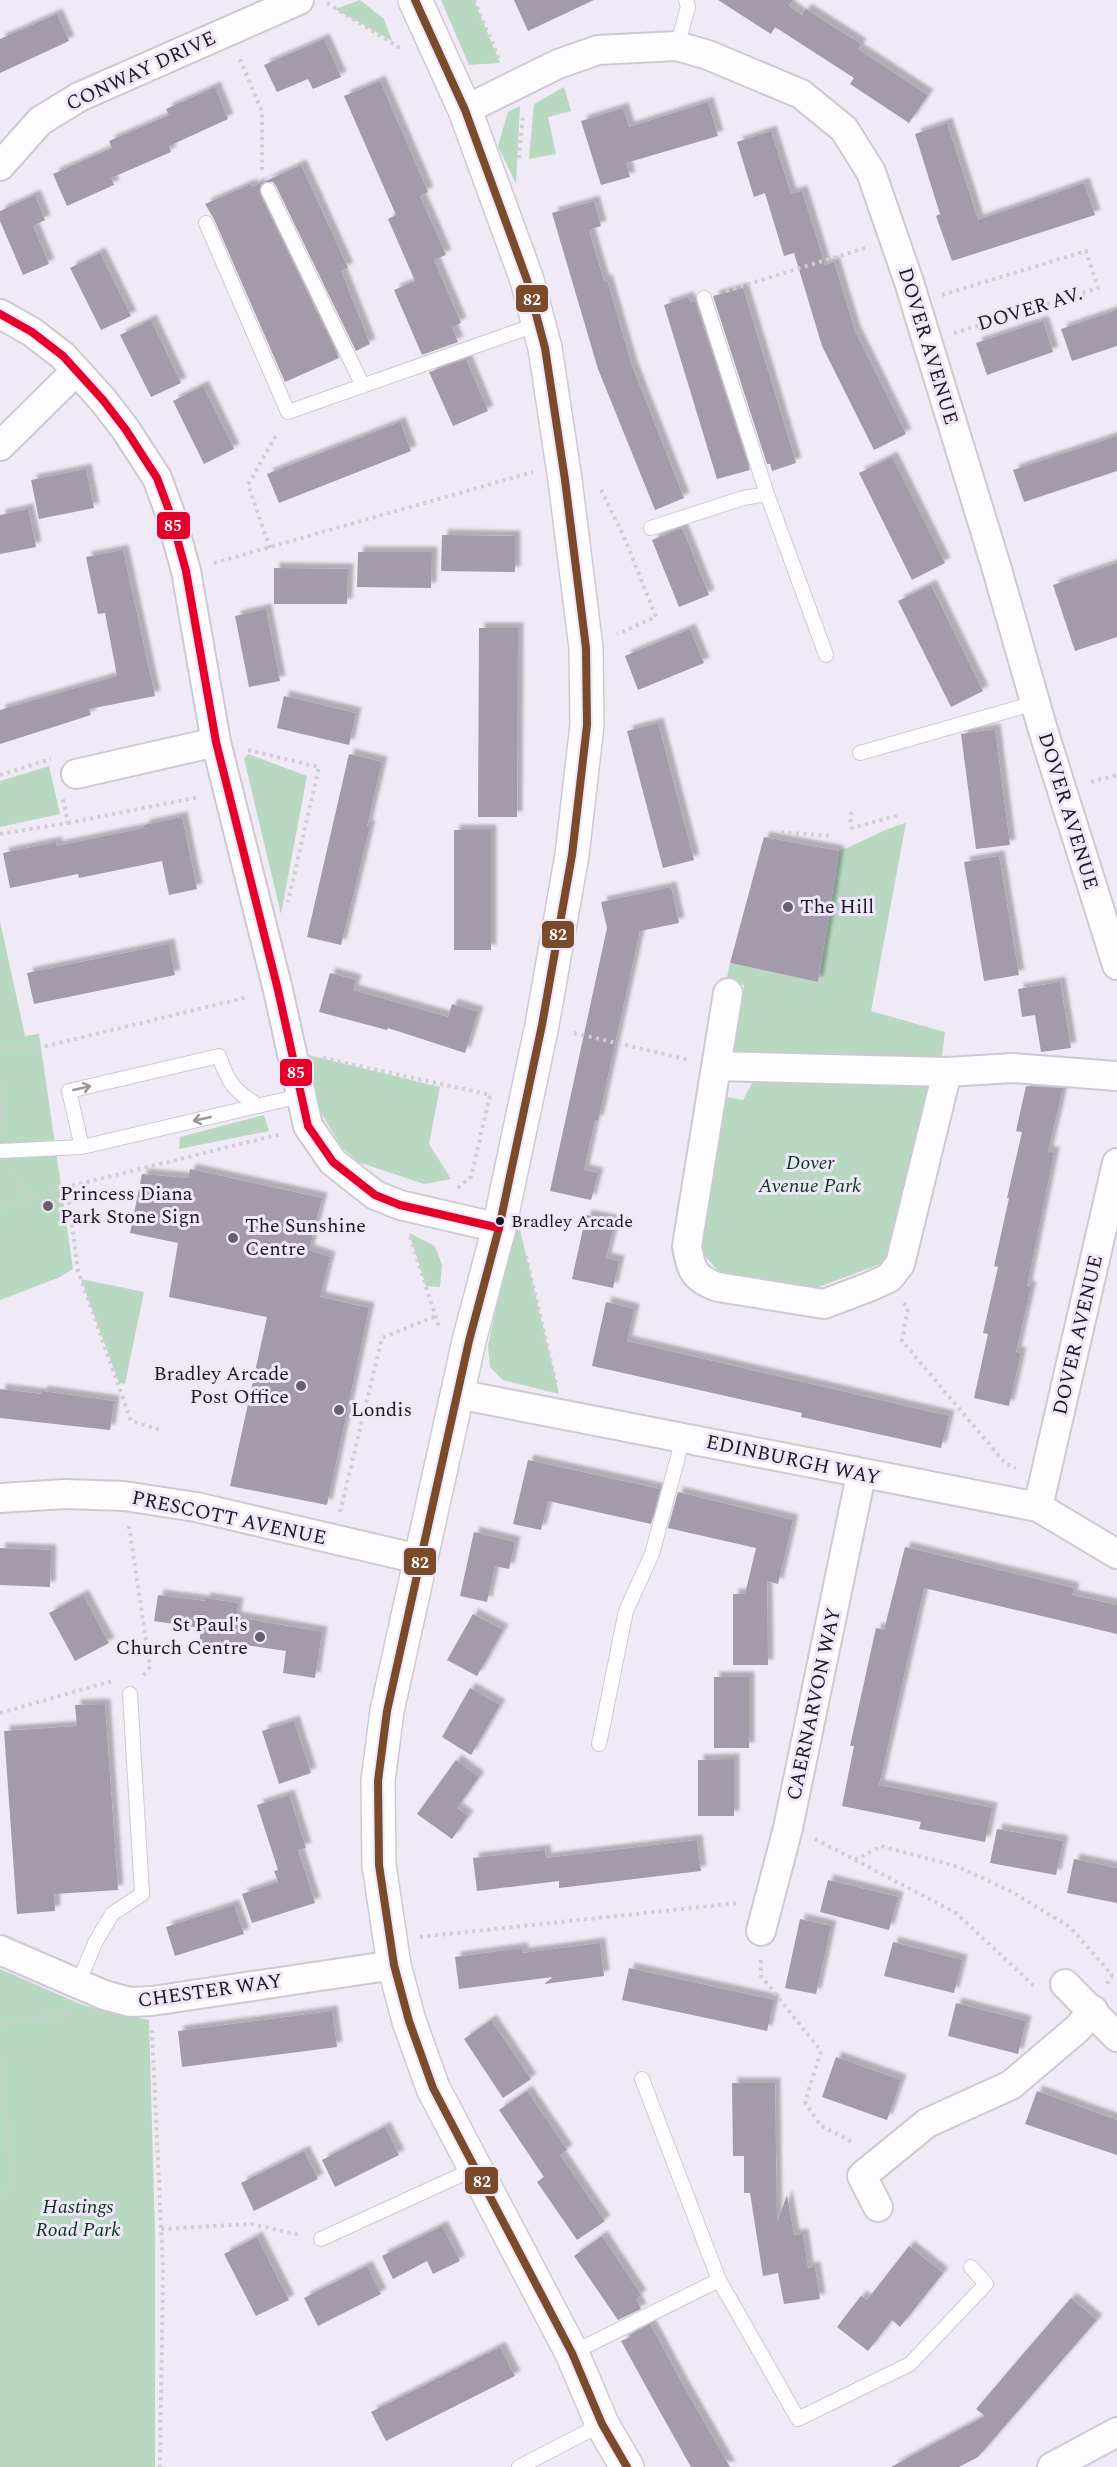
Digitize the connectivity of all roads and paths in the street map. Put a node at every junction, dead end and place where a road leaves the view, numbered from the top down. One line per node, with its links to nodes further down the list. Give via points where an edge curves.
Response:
1 (298, 0): 6 (street, CONWAY DRIVE)
2 (326, 0): 7 (path, via 328,5 400,48)
3 (415, 0): 7 (street)
4 (474, 0): 9 (path)
5 (686, 0): 8 (lane, via 688,6)
6 (228, 31): 11 (street, CONWAY DRIVE, via 79,97 40,121); 12 (path, via 262,112 262,173)
7 (432, 38): 10 (street)
8 (677, 46): 9 (street, DOVER AVENUE, via 598,50); 14 (street, DOVER AVENUE, via 801,94 844,129 871,172)
9 (510, 86): 10 (street, DOVER AVENUE)
10 (465, 110): 18 (street, via 523,270)
11 (0, 166)
12 (268, 190): 21 (lane)
13 (206, 223): 22 (lane)
14 (894, 238): 15 (path); 16 (street, DOVER AVENUE)
15 (704, 298): 25 (lane)
16 (915, 303): 19 (street, DOVER AVENUE); 19 (path, DOVER AV., via 1086,251 1098,288)
17 (0, 314): 20 (street, via 32,332)
18 (538, 324): 21 (lane); 24 (street)
19 (927, 342): 30 (street, DOVER AVENUE)
20 (76, 371): 23 (street); 28 (street, via 126,430 157,478)
21 (363, 386): 22 (lane)
22 (288, 412): 27 (path, via 248,485)
23 (0, 447)
24 (563, 464): 27 (path); 46 (street, via 586,648 587,725 572,855)
25 (767, 494): 26 (lane); 29 (lane)
26 (651, 528)
27 (270, 548): 28 (path)
28 (186, 571): 31 (street)
29 (826, 655)
30 (1035, 703): 32 (lane); 43 (street, DOVER AVENUE)
31 (216, 742): 34 (street); 35 (street); 42 (path, via 319,767)
32 (860, 753)
33 (0, 775): 34 (path, via 55,758 65,760)
34 (68, 782): 38 (path)
35 (227, 791): 38 (path); 44 (street)
36 (852, 812): 37 (path, via 852,828)
37 (899, 815)
38 (68, 822): 40 (path)
39 (781, 832): 41 (path)
40 (0, 834)
41 (832, 836)
42 (287, 905)
43 (1117, 965)
44 (278, 990): 47 (path, via 42,1047); 48 (street)
45 (728, 993): 49 (street)
46 (542, 1025): 49 (path); 55 (street)
47 (0, 1048)
48 (290, 1051): 53 (path); 54 (street)
49 (716, 1066): 50 (street); 68 (street, via 687,1246 691,1268 702,1282 824,1304)
50 (947, 1072): 51 (street, via 1013,1068); 68 (street, via 900,1264)
51 (1117, 1076)
52 (0, 1081): 59 (path)
53 (490, 1095): 55 (path); 63 (path, via 471,1176)
54 (300, 1096): 56 (lane); 57 (street)
55 (525, 1103): 67 (street)
56 (259, 1106): 58 (lane, one-way to 58); 58 (lane, one-way to 56, via 69,1091 219,1056 237,1093)
57 (308, 1126): 62 (path); 65 (street, via 333,1162 375,1195)
58 (82, 1147): 59 (lane)
59 (2, 1151)
60 (1117, 1163): 76 (street, DOVER AVENUE)
61 (5, 1167): 64 (path, via 19,1178)
62 (66, 1187): 64 (path); 73 (path, via 78,1271 131,1421)
63 (452, 1193)
64 (28, 1199): 66 (path)
65 (400, 1205): 67 (street); 69 (path)
66 (0, 1207)
67 (512, 1237): 70 (street); 72 (path)
68 (889, 1278): 76 (path, via 908,1308 902,1341 1006,1464)
69 (436, 1316): 70 (path, via 441,1330); 80 (path, via 382,1338)
70 (469, 1341): 71 (street)
71 (457, 1394): 72 (street, EDINBURGH WAY); 82 (street)
72 (564, 1416): 74 (street, EDINBURGH WAY)
73 (161, 1430)
74 (683, 1438): 75 (street, EDINBURGH WAY); 88 (lane, via 652,1554 626,1611)
75 (861, 1475): 79 (street, EDINBURGH WAY); 89 (street, CAERNARVON WAY)
76 (1045, 1477): 79 (street, DOVER AVENUE)
77 (124, 1496): 78 (street, PRESCOTT AVENUE); 80 (street, PRESCOTT AVENUE); 83 (path, via 150,1667)
78 (0, 1498)
79 (1038, 1507): 81 (street, EDINBURGH WAY)
80 (334, 1539): 82 (street, PRESCOTT AVENUE)
81 (1117, 1554)
82 (419, 1559): 94 (street, via 387,1711 378,1781 379,1865)
83 (147, 1671): 84 (path); 86 (path)
84 (135, 1674)
85 (113, 1681): 87 (path)
86 (130, 1694): 95 (lane, via 142,1894 112,1914)
87 (0, 1713)
88 (599, 1744)
89 (788, 1828): 90 (path); 91 (street, CAERNARVON WAY)
90 (855, 1860): 96 (path, via 956,1913); 97 (path, via 881,1846 959,1868 1012,1892 1070,1927 1112,1975)
91 (771, 1900): 92 (street, CAERNARVON WAY); 94 (path)
92 (761, 1931): 102 (path, via 761,1976 821,2051 805,2102 820,2125)
93 (0, 1950): 95 (street, CHESTER WAY)
94 (392, 1952): 95 (street, CHESTER WAY, via 152,2001 130,2002); 103 (street, via 409,2021 433,2088)
95 (78, 1984)
96 (1054, 1990): 97 (street)
97 (1093, 2010): 99 (street); 102 (street, via 1078,2028 1011,2085 927,2123)
98 (152, 2029): 106 (path)
99 (1117, 2037)
100 (0, 2062): 104 (path, via 14,2186)
101 (642, 2079): 109 (lane)
102 (883, 2159): 105 (street, via 862,2176)
103 (474, 2169): 107 (lane); 110 (street)
104 (0, 2196)
105 (878, 2207)
106 (161, 2229): 107 (path, via 251,2224); 113 (path)
107 (321, 2239)
108 (971, 2267): 109 (lane, via 986,2284 910,2364 798,2419)
109 (719, 2280): 110 (lane)
110 (573, 2353): 111 (street)
111 (602, 2424): 114 (lane); 115 (street)
112 (1117, 2432): 116 (street)
113 (160, 2467)
114 (519, 2467)
115 (627, 2467)
116 (1052, 2467)

